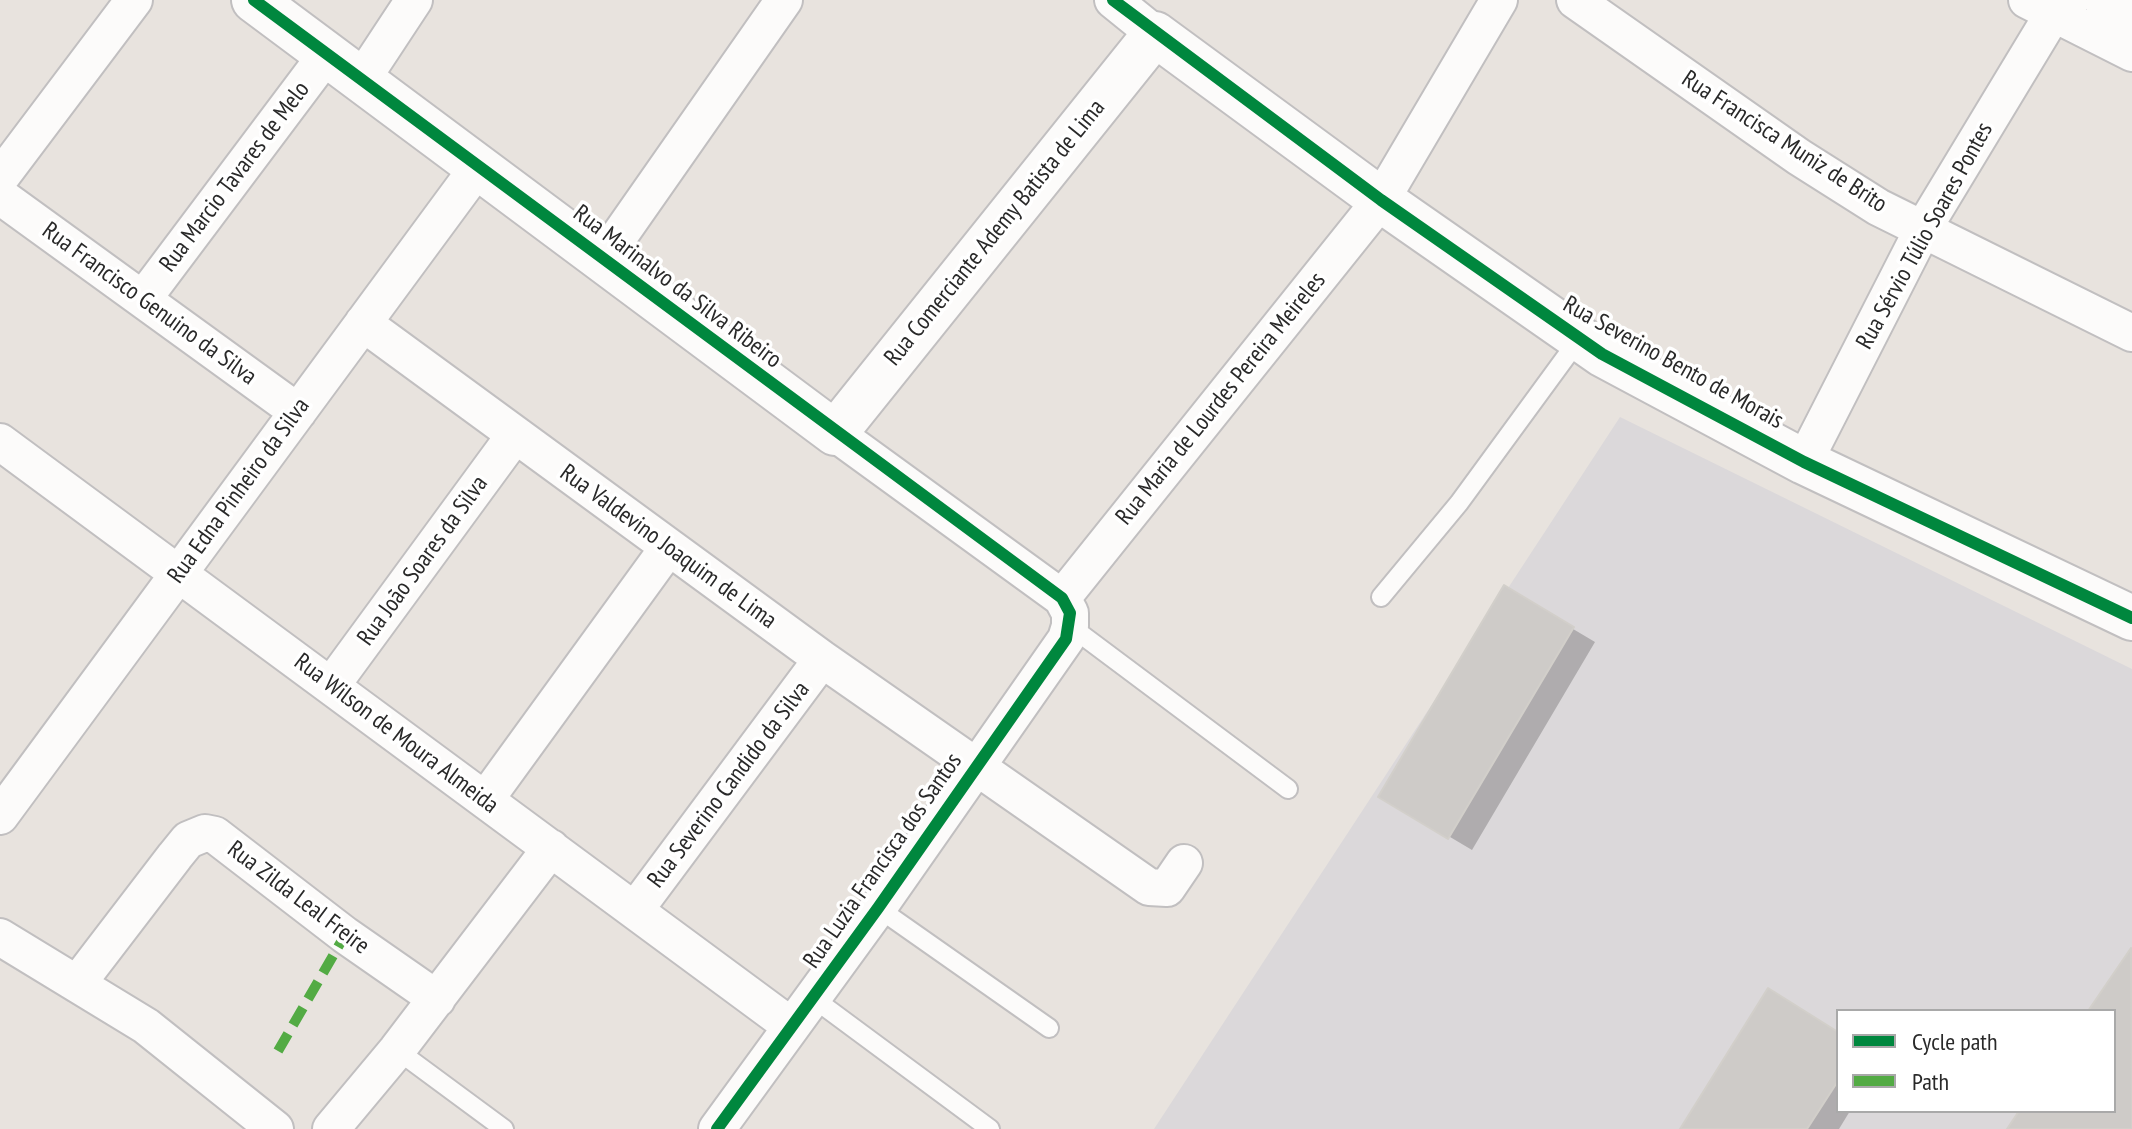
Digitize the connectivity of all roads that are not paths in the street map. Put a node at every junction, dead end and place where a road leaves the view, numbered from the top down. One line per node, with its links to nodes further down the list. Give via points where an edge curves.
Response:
1 (134, 0): 16 (street)
2 (254, 0): 13 (street, Rua Marinalvo da Silva Ribeiro)
3 (414, 0): 14 (street)
4 (784, 0): 20 (street)
5 (1113, 0): 11 (street, Rua Severino Bento de Morais)
6 (1499, 0): 18 (street, Rua Maria de Lourdes Pereira Meireles)
7 (1575, 0): 19 (street, Rua Francisca Muniz de Brito, via 1799,157)
8 (2102, 0): 10 (street)
9 (2050, 5): 12 (street); 19 (street, Rua Sérvio Túlio Soares Pontes)
10 (2132, 15)
11 (1155, 34): 18 (street, Rua Severino Bento de Morais); 26 (street, Rua Comerciante Ademy Batista de Lima)
12 (2132, 53)
13 (327, 54): 14 (street, Rua Marinalvo da Silva Ribeiro); 21 (street, Rua Marcio Tavares de Melo)
14 (362, 79): 15 (street, Rua Marinalvo da Silva Ribeiro)
15 (479, 166): 20 (street, Rua Marinalvo da Silva Ribeiro); 22 (street, Rua Edna Pinheiro da Silva)
16 (0, 178)
17 (0, 196): 21 (street, Rua Francisco Genuino da Silva)
18 (1381, 200): 24 (street, Rua Severino Bento de Morais); 33 (street, Rua Maria de Lourdes Pereira Meireles)
19 (1923, 229): 23 (street, Rua Francisca Muniz de Brito); 29 (street, Rua Sérvio Túlio Soares Pontes)
20 (603, 259): 26 (street, Rua Marinalvo da Silva Ribeiro)
21 (143, 299): 25 (street, Rua Francisco Genuino da Silva)
22 (363, 323): 25 (street, Rua Edna Pinheiro da Silva); 27 (street, Rua Valdevino Joaquim de Lima)
23 (2132, 333)
24 (1579, 339): 29 (street, Rua Severino Bento de Morais); 32 (lane, via 1459,503)
25 (298, 412): 31 (street, Rua Edna Pinheiro da Silva)
26 (835, 433): 33 (street, Rua Marinalvo da Silva Ribeiro)
27 (515, 435): 30 (street, Rua Valdevino Joaquim de Lima); 36 (street, Rua João Soares da Silva)
28 (0, 442): 31 (street, Rua Wilson de Moura Almeida)
29 (1804, 462): 34 (street, Rua Severino Bento de Morais)
30 (668, 548): 35 (street, Rua Valdevino Joaquim de Lima); 39 (street)
31 (180, 573): 36 (street, Rua Wilson de Moura Almeida); 40 (street, Rua Edna Pinheiro da Silva)
32 (1381, 597)
33 (1067, 612): 37 (street, Rua Luzia Francisca dos Santos, via 1066,639); 38 (lane, Rua Marinalvo da Silva Ribeiro)
34 (2132, 618)
35 (822, 659): 37 (street, Rua Valdevino Joaquim de Lima); 44 (street, Rua Severino Candido da Silva)
36 (331, 686): 39 (street, Rua Wilson de Moura Almeida)
37 (977, 767): 42 (street, Rua Valdevino Joaquim de Lima, via 1149,887 1167,888); 43 (street, Rua Luzia Francisca dos Santos)
38 (1288, 789)
39 (485, 800): 41 (street, Rua Wilson de Moura Almeida)
40 (0, 816)
41 (551, 848): 44 (street, Rua Wilson de Moura Almeida); 47 (street)
42 (1184, 863)
43 (878, 908): 48 (street, Rua Luzia Francisca dos Santos); 49 (lane, Rua Luzia Francisca dos Santos)
44 (635, 910): 48 (street, Rua Wilson de Moura Almeida)
45 (0, 937): 46 (street)
46 (77, 984): 47 (street, Rua Zilda Leal Freire, via 188,840 205,833 215,835); 51 (street, via 146,1026)
47 (437, 999): 50 (street)
48 (802, 1012): 54 (street, Rua Luzia Francisca dos Santos); 55 (lane, Rua Luzia Francisca dos Santos)
49 (1049, 1028)
50 (397, 1050): 52 (street); 53 (lane)
51 (275, 1129)
52 (331, 1129)
53 (504, 1129)
54 (717, 1129)
55 (990, 1129)

